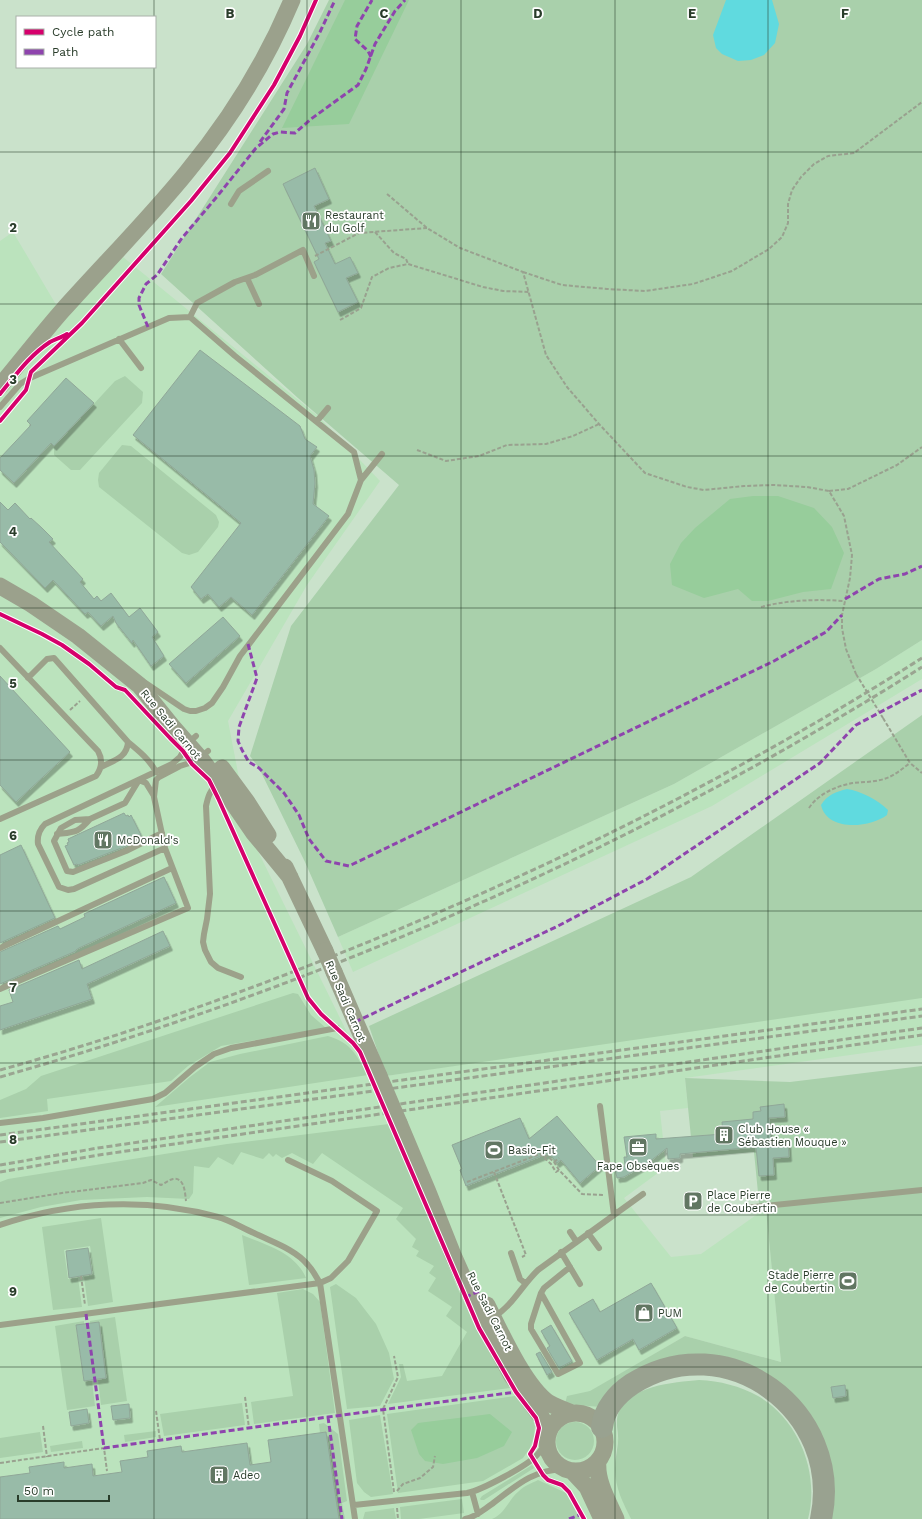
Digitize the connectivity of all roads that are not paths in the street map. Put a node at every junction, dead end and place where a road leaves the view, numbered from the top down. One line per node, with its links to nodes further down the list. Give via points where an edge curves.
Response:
1 (292, 0): 7 (main road, via 255,74 223,125 162,200)
2 (268, 171): 3 (lane, via 238,191)
3 (231, 204)
4 (314, 276): 5 (lane, via 303,250)
5 (247, 278): 6 (lane); 8 (lane, via 197,303)
6 (259, 304)
7 (60, 313): 11 (main road); 12 (main road)
8 (190, 317): 9 (lane, via 169,318); 15 (lane)
9 (119, 339): 10 (lane); 13 (lane, via 30,378 20,384)
10 (140, 368)
11 (0, 372)
12 (0, 386)
13 (0, 407)
14 (328, 408): 15 (lane)
15 (316, 421): 17 (lane, via 354,452)
16 (382, 454): 17 (lane)
17 (362, 480): 23 (lane, via 348,514 240,656 212,703 205,708 190,711 153,687)
18 (0, 586): 20 (main road, Rue Sadi Carnot)
19 (0, 598): 20 (main road, Rue Sadi Carnot)
20 (58, 624): 23 (main road, Rue Sadi Carnot, via 84,640)
21 (0, 648): 22 (lane)
22 (28, 678): 25 (lane, via 47,659 54,658); 27 (lane, via 98,751 101,755)
23 (134, 680): 24 (main road, Rue Sadi Carnot, via 172,726)
24 (192, 740): 26 (main road, Rue Sadi Carnot); 28 (lane, via 177,760)
25 (128, 742): 27 (lane, via 128,749 124,755); 28 (lane, via 144,756)
26 (204, 754): 30 (main road, Rue Sadi Carnot); 31 (lane, via 156,780); 38 (main road, Rue Sadi Carnot, via 236,786 277,851)
27 (101, 767): 32 (lane, via 96,776)
28 (156, 772): 29 (lane)
29 (139, 780): 31 (lane, via 146,783); 33 (lane, via 125,803); 36 (lane, via 45,824 39,833 38,844 59,887 68,890)
30 (220, 784): 38 (main road, Rue Sadi Carnot, via 257,837); 40 (lane, via 213,788 206,806 210,894 203,942 208,957 218,968)
31 (154, 797): 34 (lane)
32 (0, 819)
33 (90, 819): 35 (lane, via 79,830); 35 (lane, via 75,820 64,825)
34 (162, 833): 35 (lane, via 126,851 73,872 67,871 55,845); 36 (lane)
35 (57, 834)
36 (165, 848): 37 (lane)
37 (172, 868): 39 (lane); 41 (lane, via 188,908)
38 (290, 877): 62 (main road, Rue Sadi Carnot, bridge, via 334,972 428,1192)
39 (0, 948)
40 (241, 977)
41 (0, 989)
42 (338, 1028): 44 (lane, via 231,1048 214,1054 165,1093 153,1099)
43 (600, 1106): 49 (lane)
44 (0, 1123)
45 (288, 1160): 58 (lane, via 332,1181 377,1211 348,1261 331,1278)
46 (922, 1190): 48 (lane)
47 (643, 1194): 49 (lane)
48 (744, 1208)
49 (614, 1215): 52 (lane)
50 (0, 1225): 58 (lane, via 23,1217 66,1208 146,1204 186,1210 220,1217 290,1250 308,1265)
51 (570, 1232): 53 (lane)
52 (588, 1233): 53 (lane); 54 (lane)
53 (576, 1241): 55 (lane)
54 (599, 1248)
55 (561, 1252): 57 (lane); 59 (lane)
56 (511, 1253): 59 (lane, via 520,1278)
57 (570, 1267): 60 (lane); 61 (lane)
58 (320, 1283): 63 (lane); 70 (lane)
59 (525, 1283): 62 (lane, via 504,1310)
60 (580, 1284)
61 (541, 1293): 61 (lane, via 580,1363 558,1374 531,1329)
62 (488, 1319): 64 (main road, Rue Sadi Carnot, via 538,1392 550,1403); 66 (main road, Rue Sadi Carnot, via 512,1376 542,1418)
63 (0, 1325)
64 (572, 1413): 65 (main road, via 589,1416); 66 (main road, via 556,1420)
65 (602, 1428): 67 (main road, via 605,1443); 76 (highway, via 605,1414 619,1394 638,1381 660,1371 679,1366 702,1365 744,1374 765,1385 783,1399 812,1436 823,1471 824,1501)
66 (547, 1437): 68 (main road, via 547,1447 552,1459); 69 (lane, via 533,1459 484,1488)
67 (598, 1461): 68 (main road, via 586,1469); 75 (main road, via 603,1488)
68 (568, 1470): 71 (lane, via 534,1474); 74 (main road, via 587,1487)
69 (472, 1492): 70 (lane); 71 (lane)
70 (354, 1505): 72 (lane)
71 (478, 1514): 73 (lane)
72 (356, 1519)
73 (465, 1519)
74 (602, 1519)
75 (616, 1519)
76 (821, 1519)

